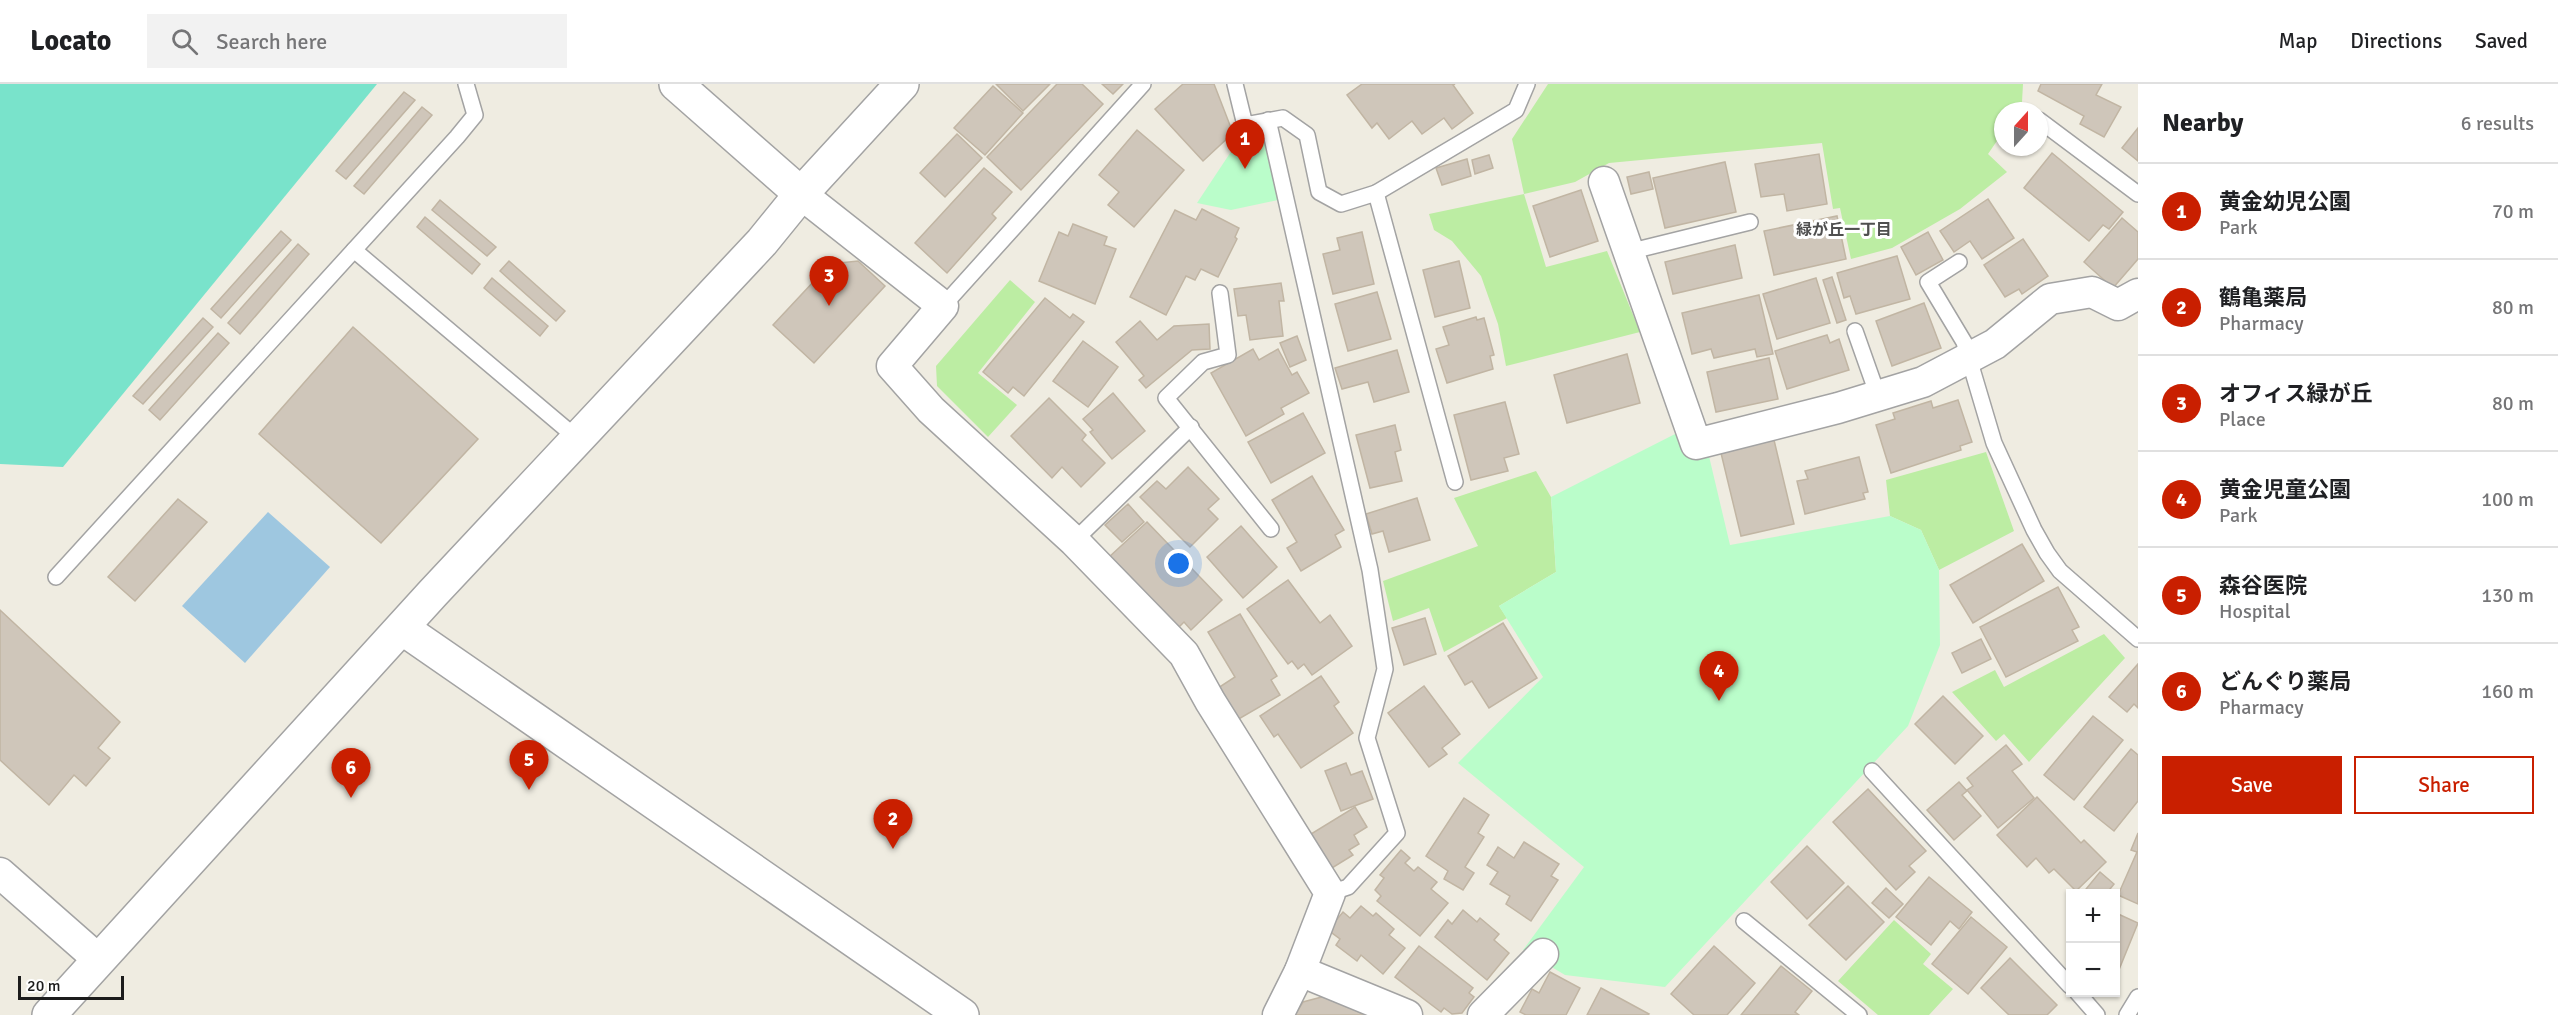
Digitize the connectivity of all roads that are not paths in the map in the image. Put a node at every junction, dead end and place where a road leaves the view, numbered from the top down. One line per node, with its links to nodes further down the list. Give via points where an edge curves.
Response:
1 (466, 84): 14 (lane, via 475,115)
2 (676, 84): 11 (street)
3 (902, 84): 11 (street)
4 (1143, 84): 19 (lane)
5 (1235, 84): 7 (lane, via 1245,124)
6 (1527, 84): 10 (lane, via 1516,110)
7 (1268, 120): 10 (lane, via 1283,117 1307,135 1319,192 1341,204); 33 (lane, via 1370,570 1385,669 1367,738 1397,833 1348,887)
8 (2048, 127): 12 (lane)
9 (1604, 182): 15 (street)
10 (1376, 193): 25 (lane)
11 (801, 194): 19 (street); 24 (street, via 762,242)
12 (2138, 194)
13 (1750, 222): 15 (lane)
14 (354, 250): 24 (lane); 28 (lane)
15 (1628, 252): 22 (street, via 1696,444)
16 (1959, 262): 21 (lane, via 1928,282 1964,342)
17 (1220, 293): 23 (lane, via 1228,355 1203,362 1167,398)
18 (2138, 294): 21 (street, via 2118,305 2091,292 2050,299 1995,344)
19 (943, 306): 27 (street, via 892,366 931,410)
20 (1855, 331): 22 (lane)
21 (1969, 358): 22 (street, via 1923,382); 30 (lane, via 1994,443 2047,553 2060,571)
22 (1878, 396)
23 (1191, 427): 26 (lane); 27 (lane)
24 (579, 440): 29 (street)
25 (1455, 482)
26 (1271, 530)
27 (1074, 541): 33 (street, via 1184,654)
28 (56, 577)
29 (402, 628): 36 (street); 42 (street)
30 (2138, 639)
31 (1872, 771): 38 (lane)
32 (0, 873): 36 (street)
33 (1330, 893): 37 (street)
34 (1744, 921): 46 (lane)
35 (1543, 954): 45 (street)
36 (99, 960): 41 (street)
37 (1300, 971): 43 (street); 44 (street)
38 (2066, 982)
39 (2080, 997): 47 (lane)
40 (2138, 998): 48 (lane)
41 (49, 1015)
42 (962, 1015)
43 (1278, 1015)
44 (1407, 1015)
45 (1483, 1015)
46 (1858, 1015)
47 (2097, 1015)
48 (2127, 1015)

